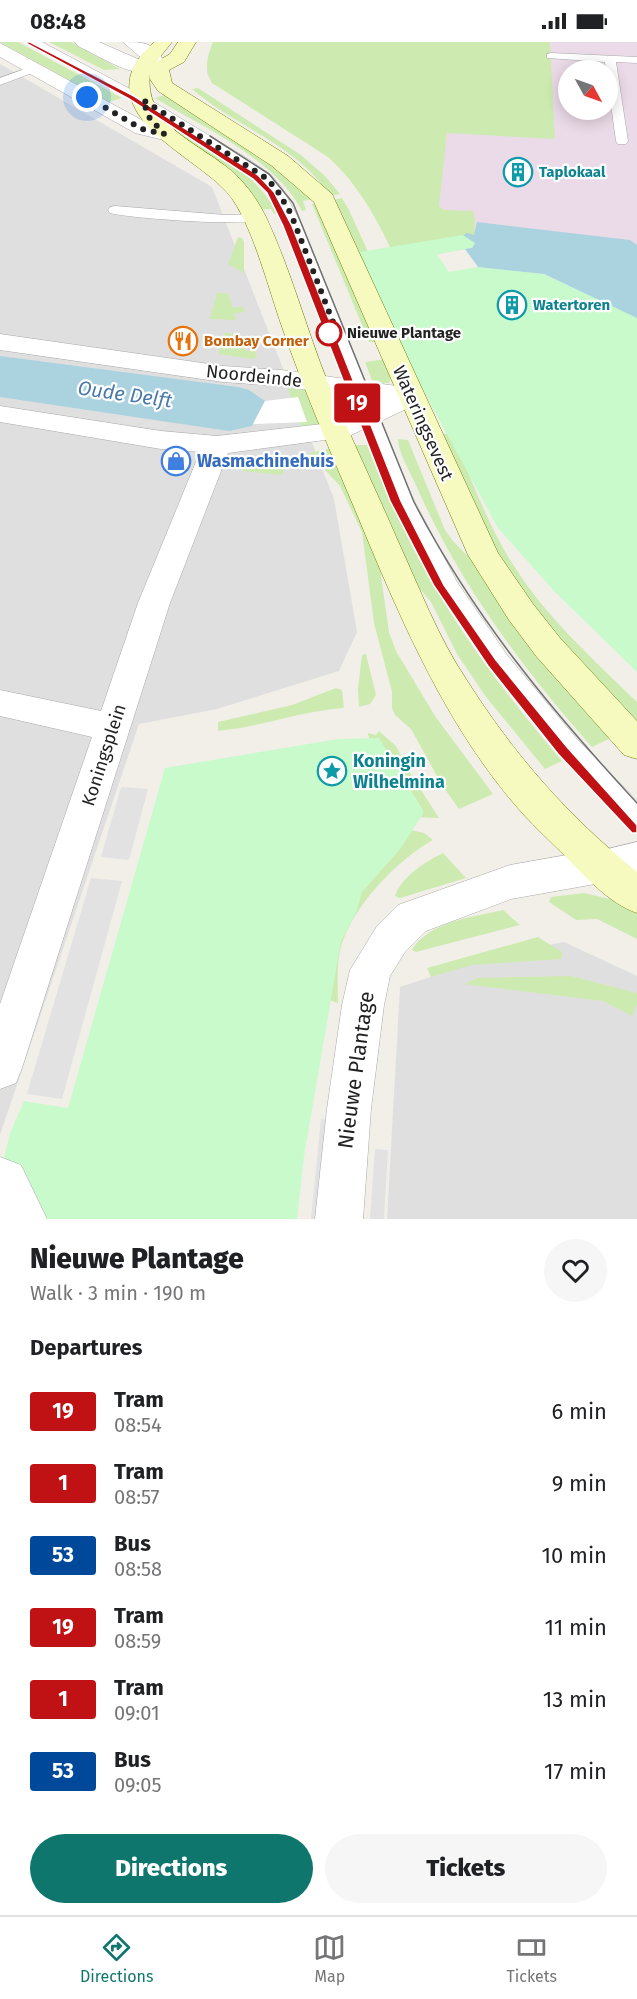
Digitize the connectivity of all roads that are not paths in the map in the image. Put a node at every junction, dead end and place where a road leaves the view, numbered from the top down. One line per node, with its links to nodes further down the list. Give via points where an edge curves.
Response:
1 (34, 42): 12 (lane)
2 (84, 42): 9 (street)
3 (132, 42): 9 (street, Wateringsevest)
4 (187, 42): 9 (main road, via 177,58)
5 (0, 48): 10 (street)
6 (551, 56): 7 (lane)
7 (610, 58): 8 (lane); 15 (lane)
8 (637, 60)
9 (151, 63): 12 (lane); 13 (main road); 21 (main road, Wateringsevest, via 165,87 280,161 324,199)
10 (36, 68): 11 (lane); 14 (street, via 142,129)
11 (0, 82)
12 (120, 88): 13 (lane)
13 (143, 100): 14 (main road, via 149,117); 20 (lane, via 244,162 277,190)
14 (164, 134): 17 (main road, via 229,180)
15 (622, 141)
16 (115, 210): 17 (lane)
17 (255, 218): 19 (main road)
18 (0, 342): 19 (street, Noordeinde)
19 (315, 383): 20 (street, Noordeinde); 24 (main road)
20 (362, 389): 21 (street, Noordeinde); 23 (lane)
21 (411, 396): 23 (street); 28 (main road, Wateringsevest, via 484,555 548,647)
22 (0, 414): 25 (street)
23 (371, 416): 24 (street); 29 (lane, via 402,495 468,614 569,744)
24 (337, 431): 25 (street); 30 (main road, via 408,599 451,685 536,803)
25 (217, 445): 27 (street, Koningsplein, via 154,603)
26 (0, 703): 27 (street)
27 (114, 728): 32 (street, Koningsplein)
28 (637, 745)
29 (637, 816)
30 (619, 863): 31 (main road); 35 (street, Nieuwe Plantage, via 510,882 412,918 391,939 371,970 363,1005)
31 (637, 896)
32 (0, 1068)
33 (0, 1180): 34 (street)
34 (23, 1219)
35 (339, 1219)

